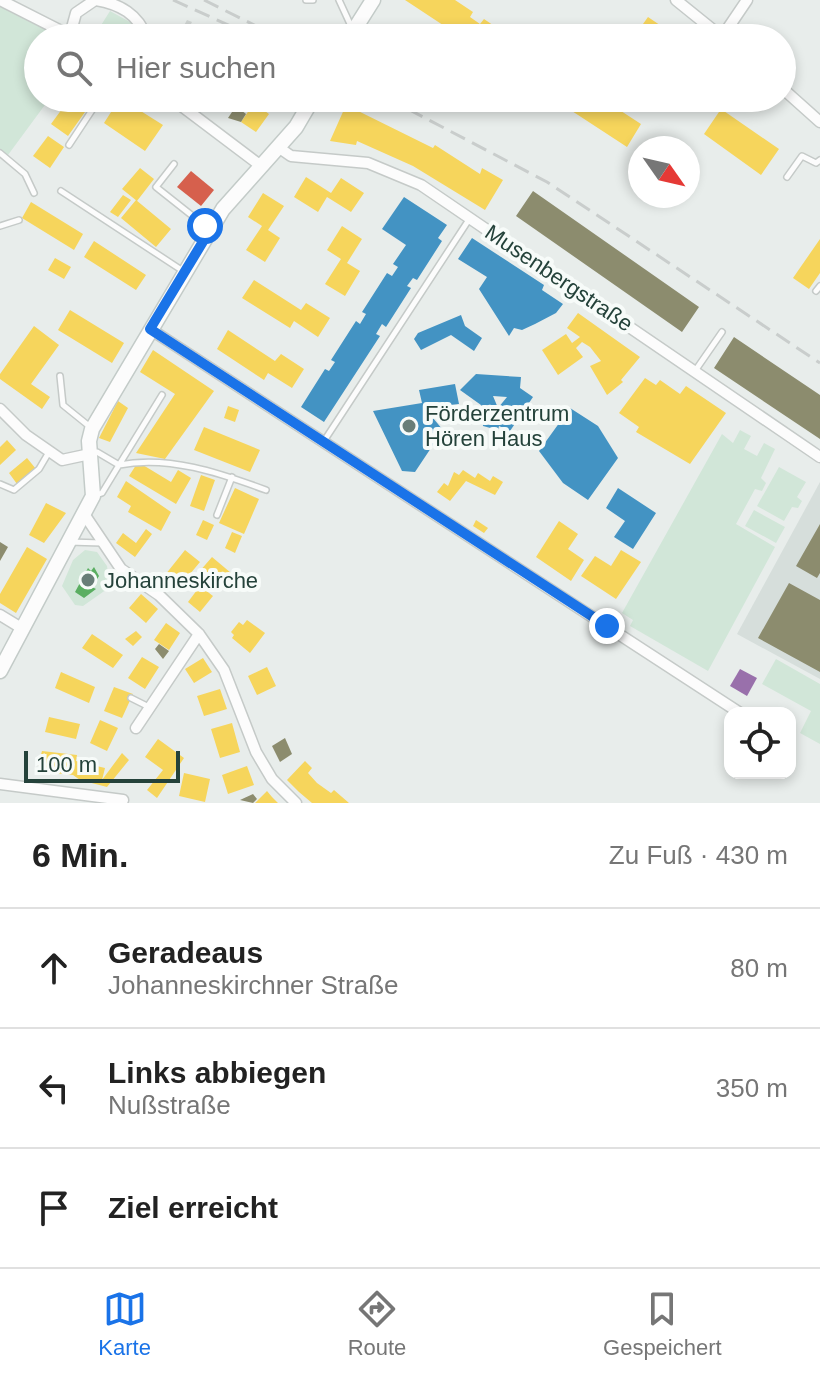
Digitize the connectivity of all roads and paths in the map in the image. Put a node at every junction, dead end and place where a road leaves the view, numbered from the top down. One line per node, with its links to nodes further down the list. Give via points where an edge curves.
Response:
1 (0, 0): 9 (street)
2 (95, 0): 10 (street, via 76,13); 11 (street, via 125,9)
3 (306, 0): 4 (lane)
4 (313, 0)
5 (339, 0): 12 (lane)
6 (373, 0): 13 (street)
7 (676, 0): 14 (street)
8 (747, 0): 15 (street)
9 (47, 24)
10 (74, 24)
11 (141, 24)
12 (347, 24)
13 (357, 24)
14 (705, 24)
15 (731, 24)
16 (796, 101): 20 (street)
17 (91, 112): 21 (lane)
18 (190, 112): 26 (street)
19 (303, 112): 22 (street)
20 (820, 122)
21 (69, 145)
22 (278, 147): 26 (street); 30 (street, Musenbergstraße, via 291,156 343,158 384,168)
23 (0, 153): 29 (lane, via 25,174)
24 (820, 160): 27 (lane, via 802,156)
25 (174, 164): 33 (lane, via 156,187)
26 (261, 166): 33 (street)
27 (787, 177)
28 (61, 191): 34 (lane)
29 (34, 193)
30 (470, 218): 37 (street, Musenbergstraße); 42 (lane)
31 (19, 220): 32 (lane)
32 (0, 226)
33 (210, 230): 34 (street)
34 (184, 271): 35 (street)
35 (150, 329): 41 (street); 42 (street)
36 (722, 332): 37 (lane)
37 (695, 372): 45 (street, Musenbergstraße)
38 (60, 376): 41 (lane, via 63,405)
39 (162, 395): 46 (lane)
40 (0, 409): 43 (street)
41 (92, 429): 44 (street)
42 (324, 442): 61 (street)
43 (49, 452): 44 (street, via 62,460); 48 (lane, via 39,469 14,490)
44 (90, 454): 46 (lane, via 97,452); 50 (street)
45 (820, 457)
46 (119, 465): 47 (lane, via 142,460 208,468); 50 (lane, via 102,493)
47 (232, 477): 49 (lane); 52 (lane)
48 (0, 484)
49 (266, 490)
50 (93, 496): 51 (street)
51 (84, 514): 53 (street); 54 (street)
52 (217, 515)
53 (68, 542): 54 (lane); 56 (street)
54 (103, 542): 57 (street, via 121,569 159,595)
55 (0, 615): 56 (street)
56 (23, 629): 58 (street)
57 (199, 634): 60 (street); 65 (street, via 224,670 256,752 272,779)
58 (0, 671)
59 (131, 698): 60 (lane)
60 (149, 707): 62 (street)
61 (731, 707)
62 (136, 728)
63 (0, 784): 64 (street)
64 (123, 800)
65 (296, 803)

